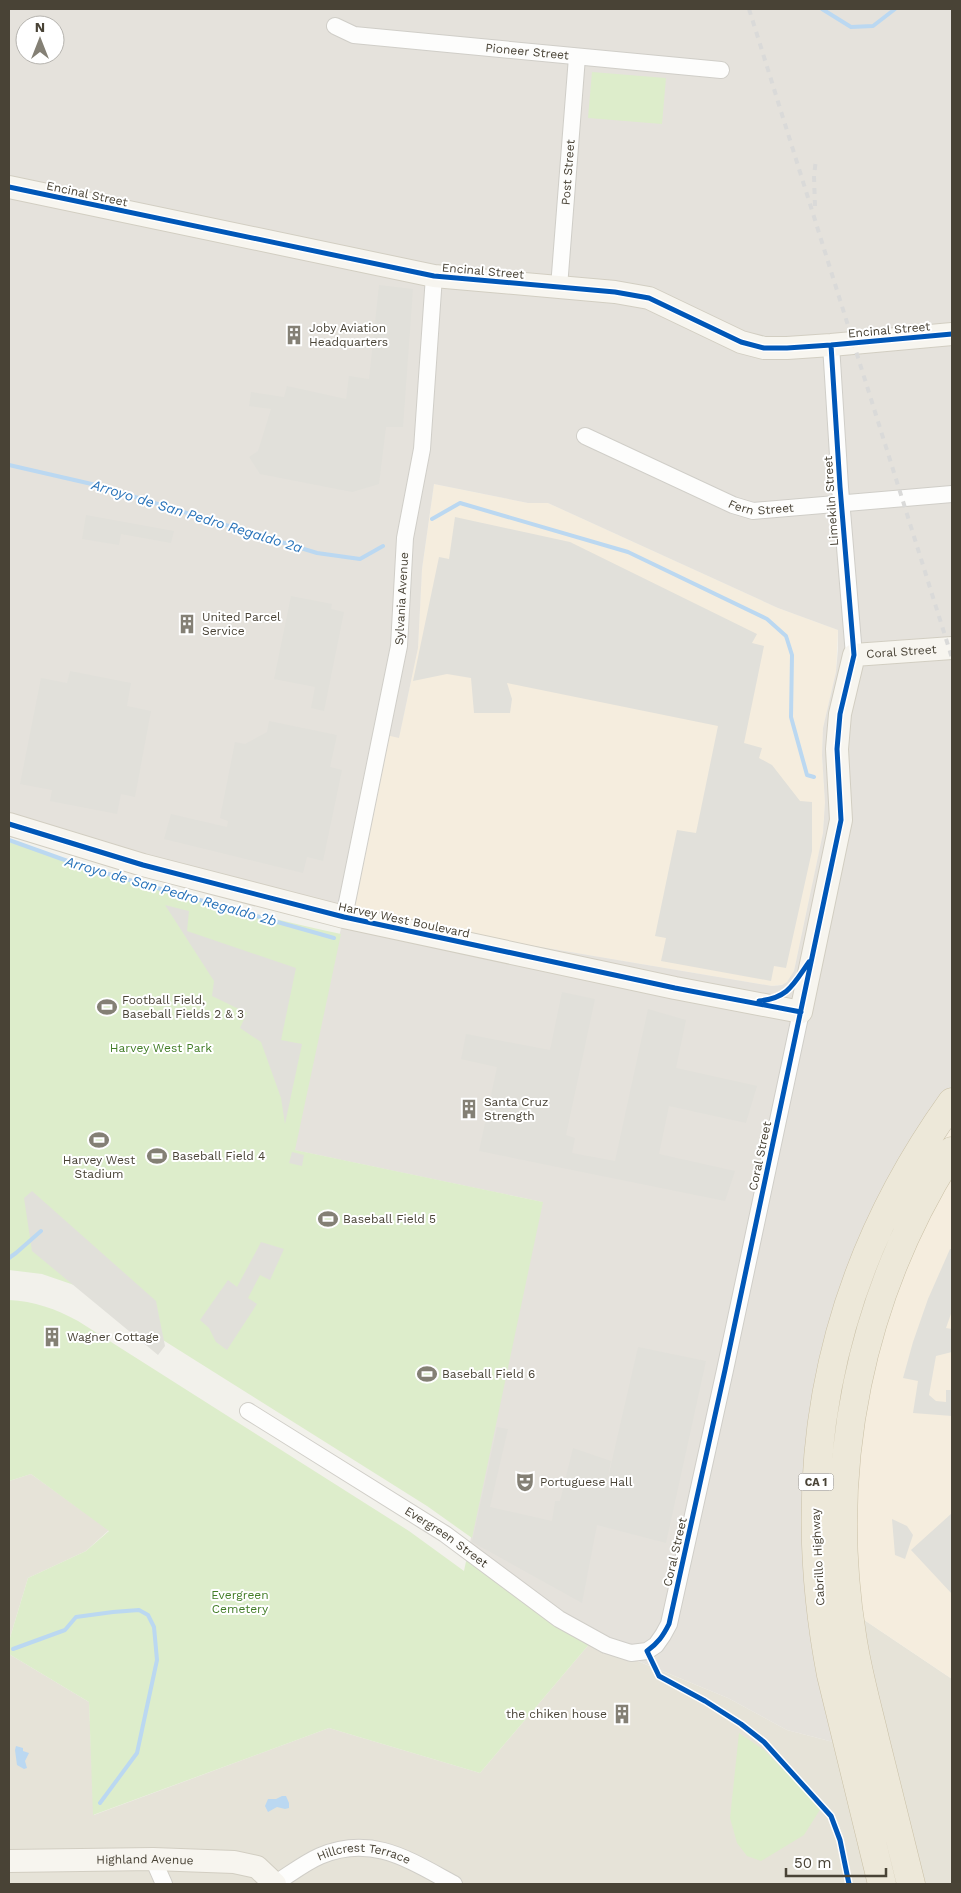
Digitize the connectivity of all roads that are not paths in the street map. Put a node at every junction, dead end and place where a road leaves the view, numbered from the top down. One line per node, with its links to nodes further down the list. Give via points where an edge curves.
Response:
1 (334, 26): 2 (street, Pioneer Street, via 354,35)
2 (577, 58): 3 (street, Pioneer Street); 6 (street, Post Street)
3 (721, 70)
4 (9, 188): 5 (street, Encinal Street)
5 (434, 276): 6 (street, Encinal Street); 15 (street, Sylvania Avenue, via 422,449 405,538 399,646)
6 (559, 287): 8 (street, Encinal Street, via 649,298 741,342 764,348)
7 (952, 334): 8 (street, Encinal Street)
8 (831, 345): 11 (street, Limekiln Street)
9 (585, 436): 11 (street, Fern Street, via 753,511)
10 (952, 494): 11 (street, Fern Street)
11 (841, 504): 13 (street, Limekiln Street)
12 (952, 648): 13 (street, Coral Street)
13 (854, 655): 16 (street, Coral Street, via 840,714 837,749 841,820)
14 (9, 824): 15 (street, Harvey West Boulevard, via 143,865)
15 (344, 917): 17 (street, Harvey West Boulevard)
16 (812, 958): 17 (street, via 786,993 774,999); 18 (street, Coral Street)
17 (747, 1002): 18 (street, Harvey West Boulevard)
18 (801, 1012): 22 (street, Coral Street, via 669,1624 656,1645)
19 (952, 1102): 28 (highway, Cabrillo Highway / CA 1, via 899,1187 860,1274 834,1358 816,1471 814,1530 821,1617 831,1674)
20 (952, 1152): 29 (highway, Cabrillo Highway / CA 1, via 903,1241 873,1322 853,1406 843,1492 843,1550 852,1636)
21 (248, 1411): 22 (street, Evergreen Street, via 445,1534 559,1619 606,1645 631,1653)
22 (647, 1651)
23 (153, 1859): 24 (street, Highland Avenue); 25 (street); 26 (street, Highland Avenue, via 234,1862 257,1867)
24 (9, 1861)
25 (164, 1884)
26 (274, 1884): 27 (street, Hillcrest Terrace, via 319,1856 363,1846 386,1851)
27 (454, 1884)
28 (882, 1884)
29 (911, 1884)

